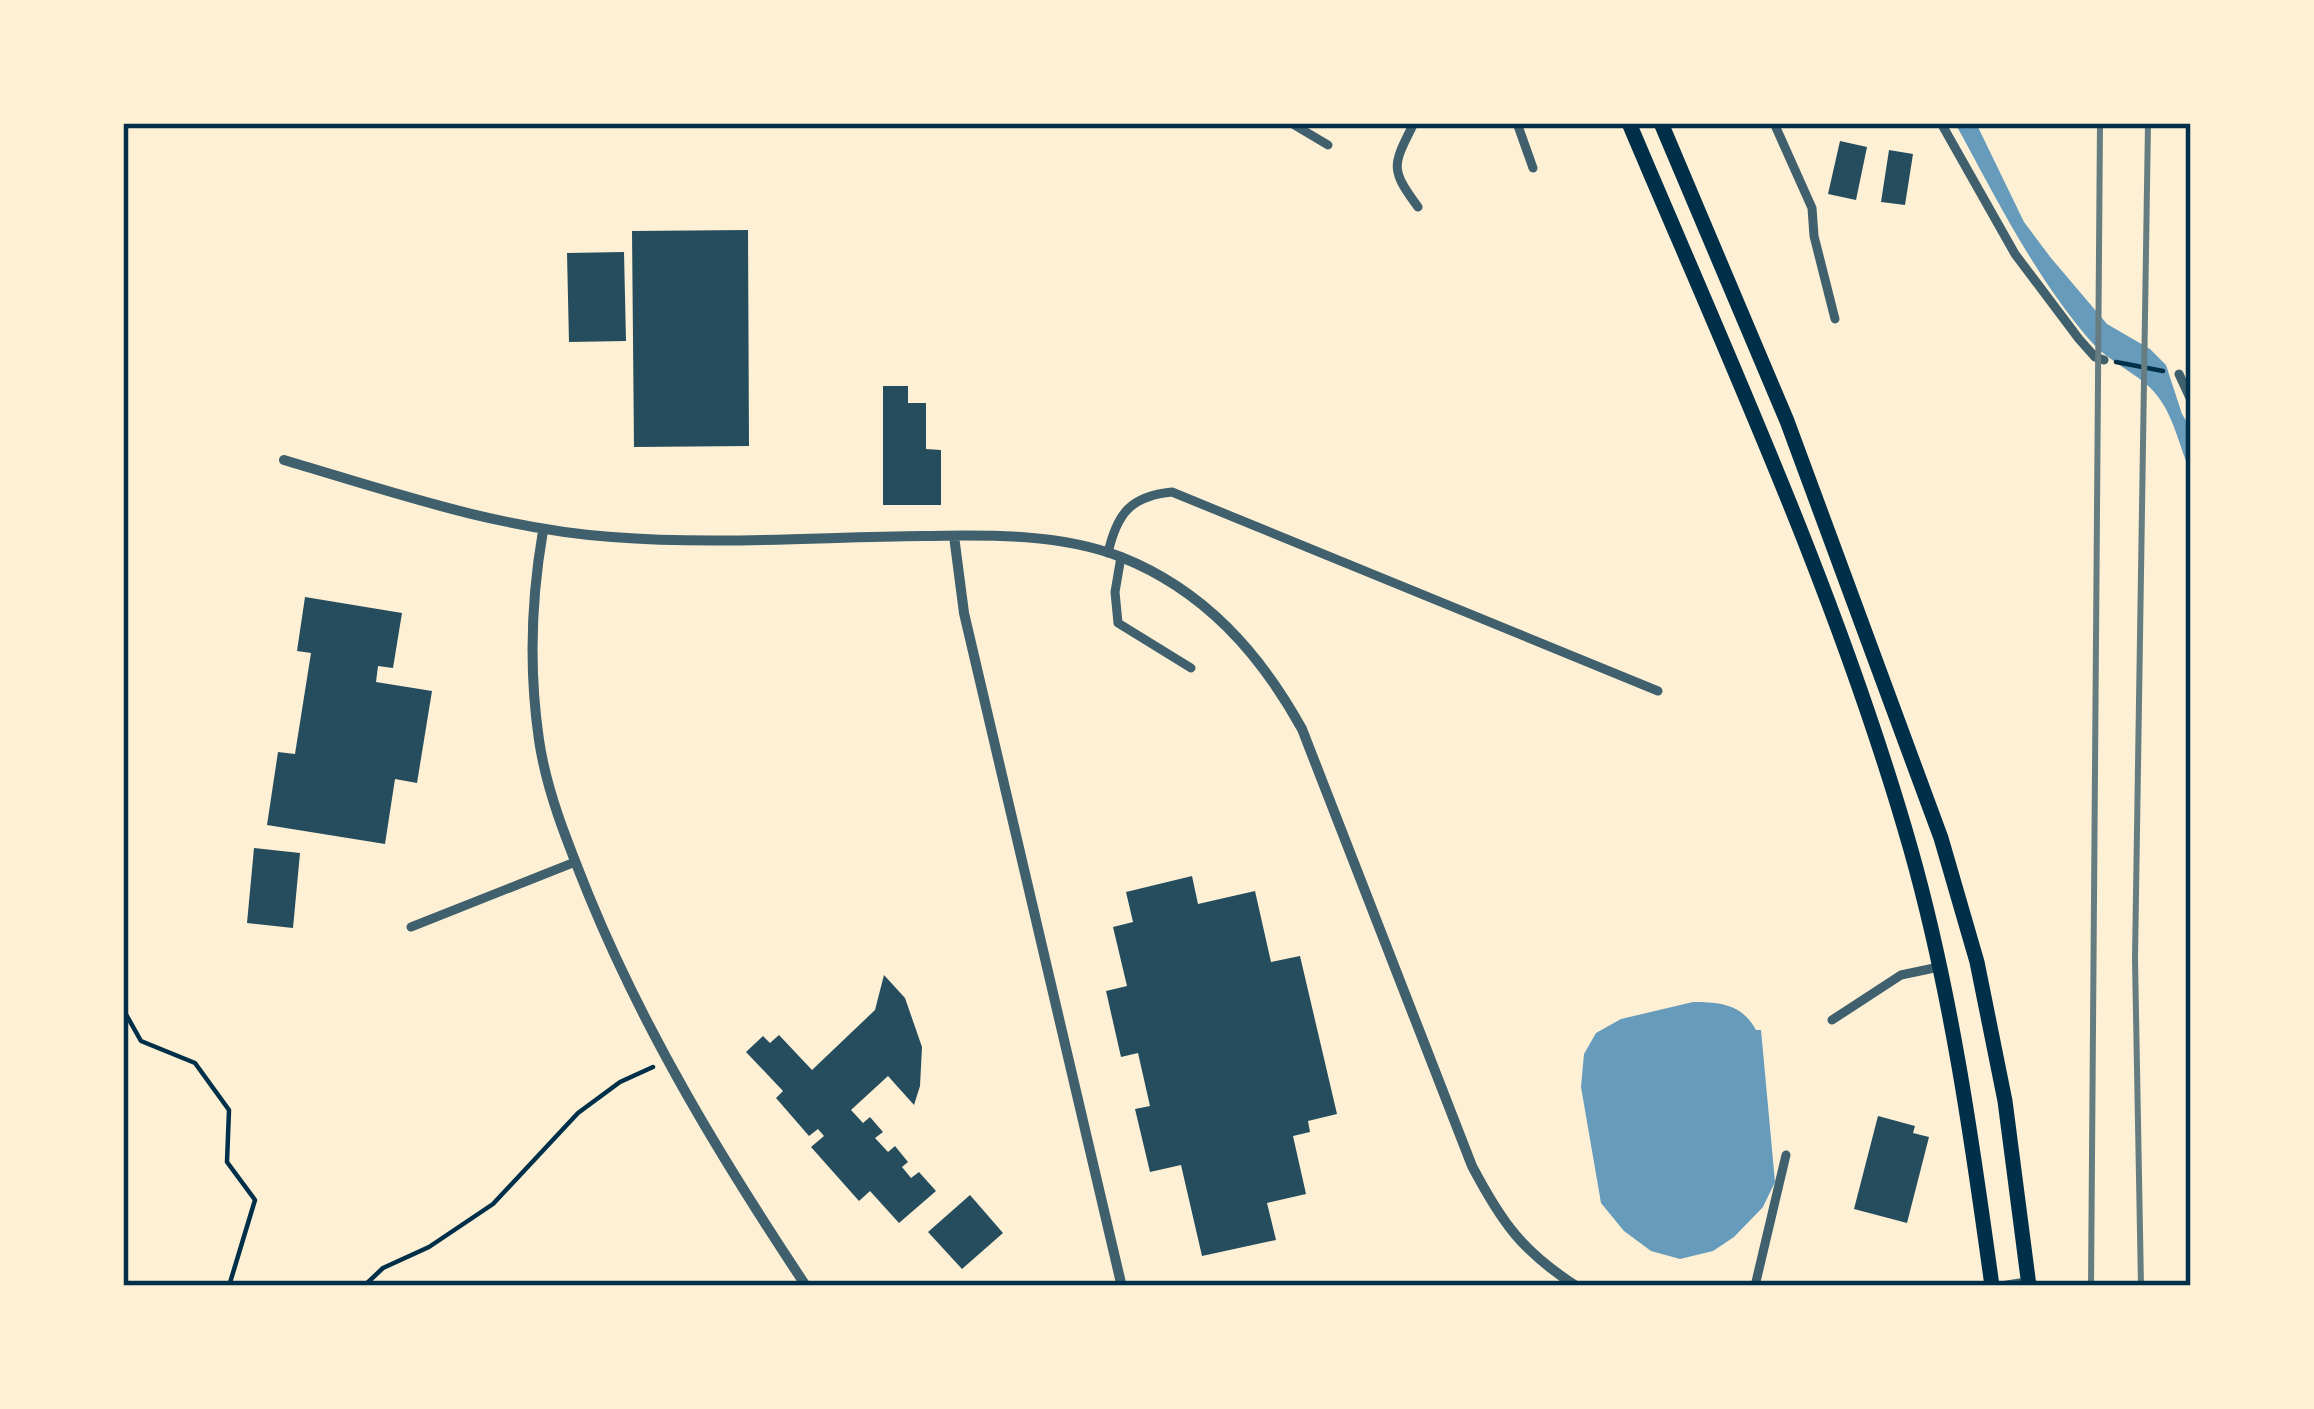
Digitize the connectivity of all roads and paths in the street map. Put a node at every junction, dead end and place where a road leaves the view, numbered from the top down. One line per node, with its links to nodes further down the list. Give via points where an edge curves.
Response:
1 (1291, 123): 8 (street)
2 (1414, 123): 10 (street, via 1395,162)
3 (1516, 123): 9 (street)
4 (1629, 123): 23 (highway, via 1848,651)
5 (1661, 123): 29 (highway, via 1787,421 1941,838 2000,1078)
6 (1774, 123): 11 (street, via 1812,208)
7 (1941, 123): 12 (street, via 2014,254)
8 (1328, 145)
9 (1533, 168)
10 (1418, 207)
11 (1835, 319)
12 (2104, 360): 13 (path)
13 (2179, 374): 14 (street)
14 (2191, 400)
15 (284, 460): 16 (street)
16 (542, 531): 17 (street, via 618,538); 21 (street, via 532,660 539,742)
17 (954, 536): 18 (street, via 1050,539); 28 (street, via 969,636)
18 (1114, 555): 19 (street, via 1118,623); 20 (street, via 1112,536 1126,509 1144,495 1172,492); 33 (street, via 1174,583 1229,626 1274,679 1302,729 1472,1166 1502,1222)
19 (1191, 668)
20 (1658, 692)
21 (575, 862): 22 (street); 26 (street)
22 (411, 928)
23 (1939, 967): 25 (street, via 1901,975); 35 (highway)
24 (123, 1009): 30 (path, via 141,1041 195,1063 229,1109 227,1162 255,1200)
25 (1832, 1021)
26 (665, 1061): 31 (path, via 578,1113 493,1204); 32 (street)
27 (1786, 1155): 34 (street)
28 (1121, 1283)
29 (2029, 1284): 36 (street)
30 (229, 1286)
31 (364, 1286)
32 (806, 1286)
33 (1576, 1286)
34 (1755, 1286)
35 (1992, 1286)
36 (2004, 1286)

